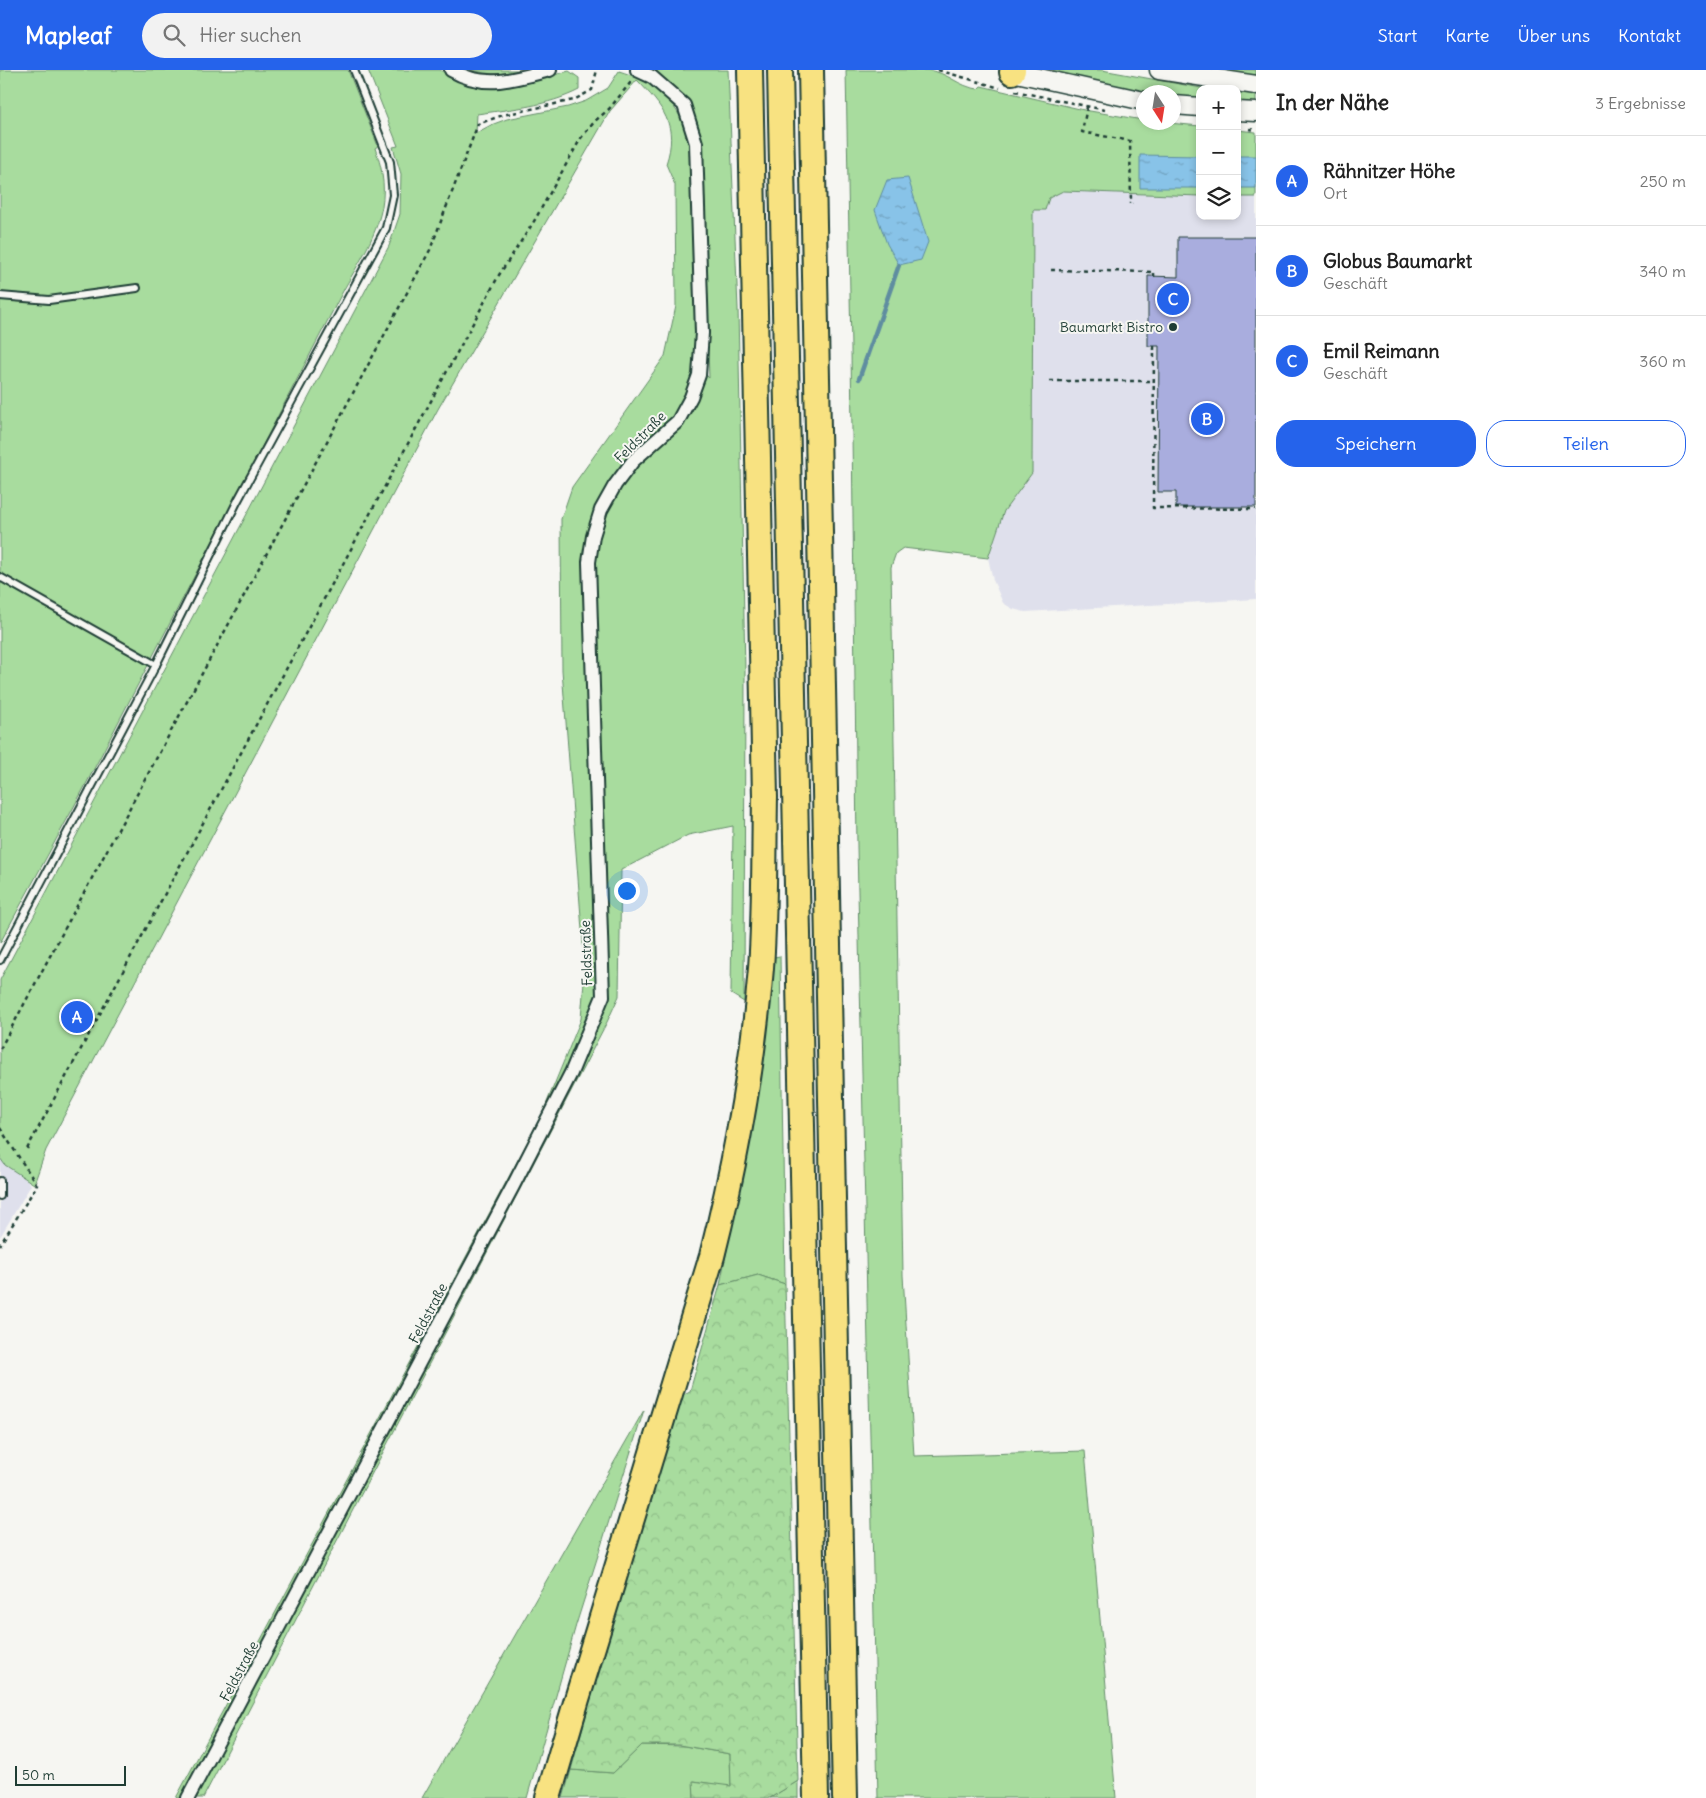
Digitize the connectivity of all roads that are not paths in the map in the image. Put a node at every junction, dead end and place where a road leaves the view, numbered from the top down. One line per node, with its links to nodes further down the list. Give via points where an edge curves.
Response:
1 (354, 70): 19 (lane, via 390,162 393,195 386,228 238,500)
2 (452, 70): 3 (street, via 485,82 507,82)
3 (550, 70)
4 (750, 70): 24 (highway, via 765,797 762,939 755,1030 738,1146 712,1256)
5 (780, 70): 25 (highway)
6 (811, 70): 26 (highway)
7 (1159, 70): 10 (main road)
8 (639, 71): 23 (street, Feldstraße, via 652,77 684,105 696,142 702,334 699,375 691,397 678,421 633,461 615,485 600,510 589,562 603,996 571,1073 526,1160)
9 (1011, 78): 11 (main road)
10 (1256, 85)
11 (1136, 100)
12 (1181, 106): 13 (main road)
13 (1196, 107)
14 (1241, 114): 15 (main road)
15 (1255, 124)
16 (137, 288): 17 (lane, via 49,300)
17 (0, 296)
18 (0, 577): 19 (lane)
19 (156, 665): 20 (lane)
20 (0, 960)
21 (0, 1181): 22 (lane)
22 (0, 1196)
23 (188, 1798)
24 (548, 1798)
25 (816, 1798)
26 (845, 1798)

